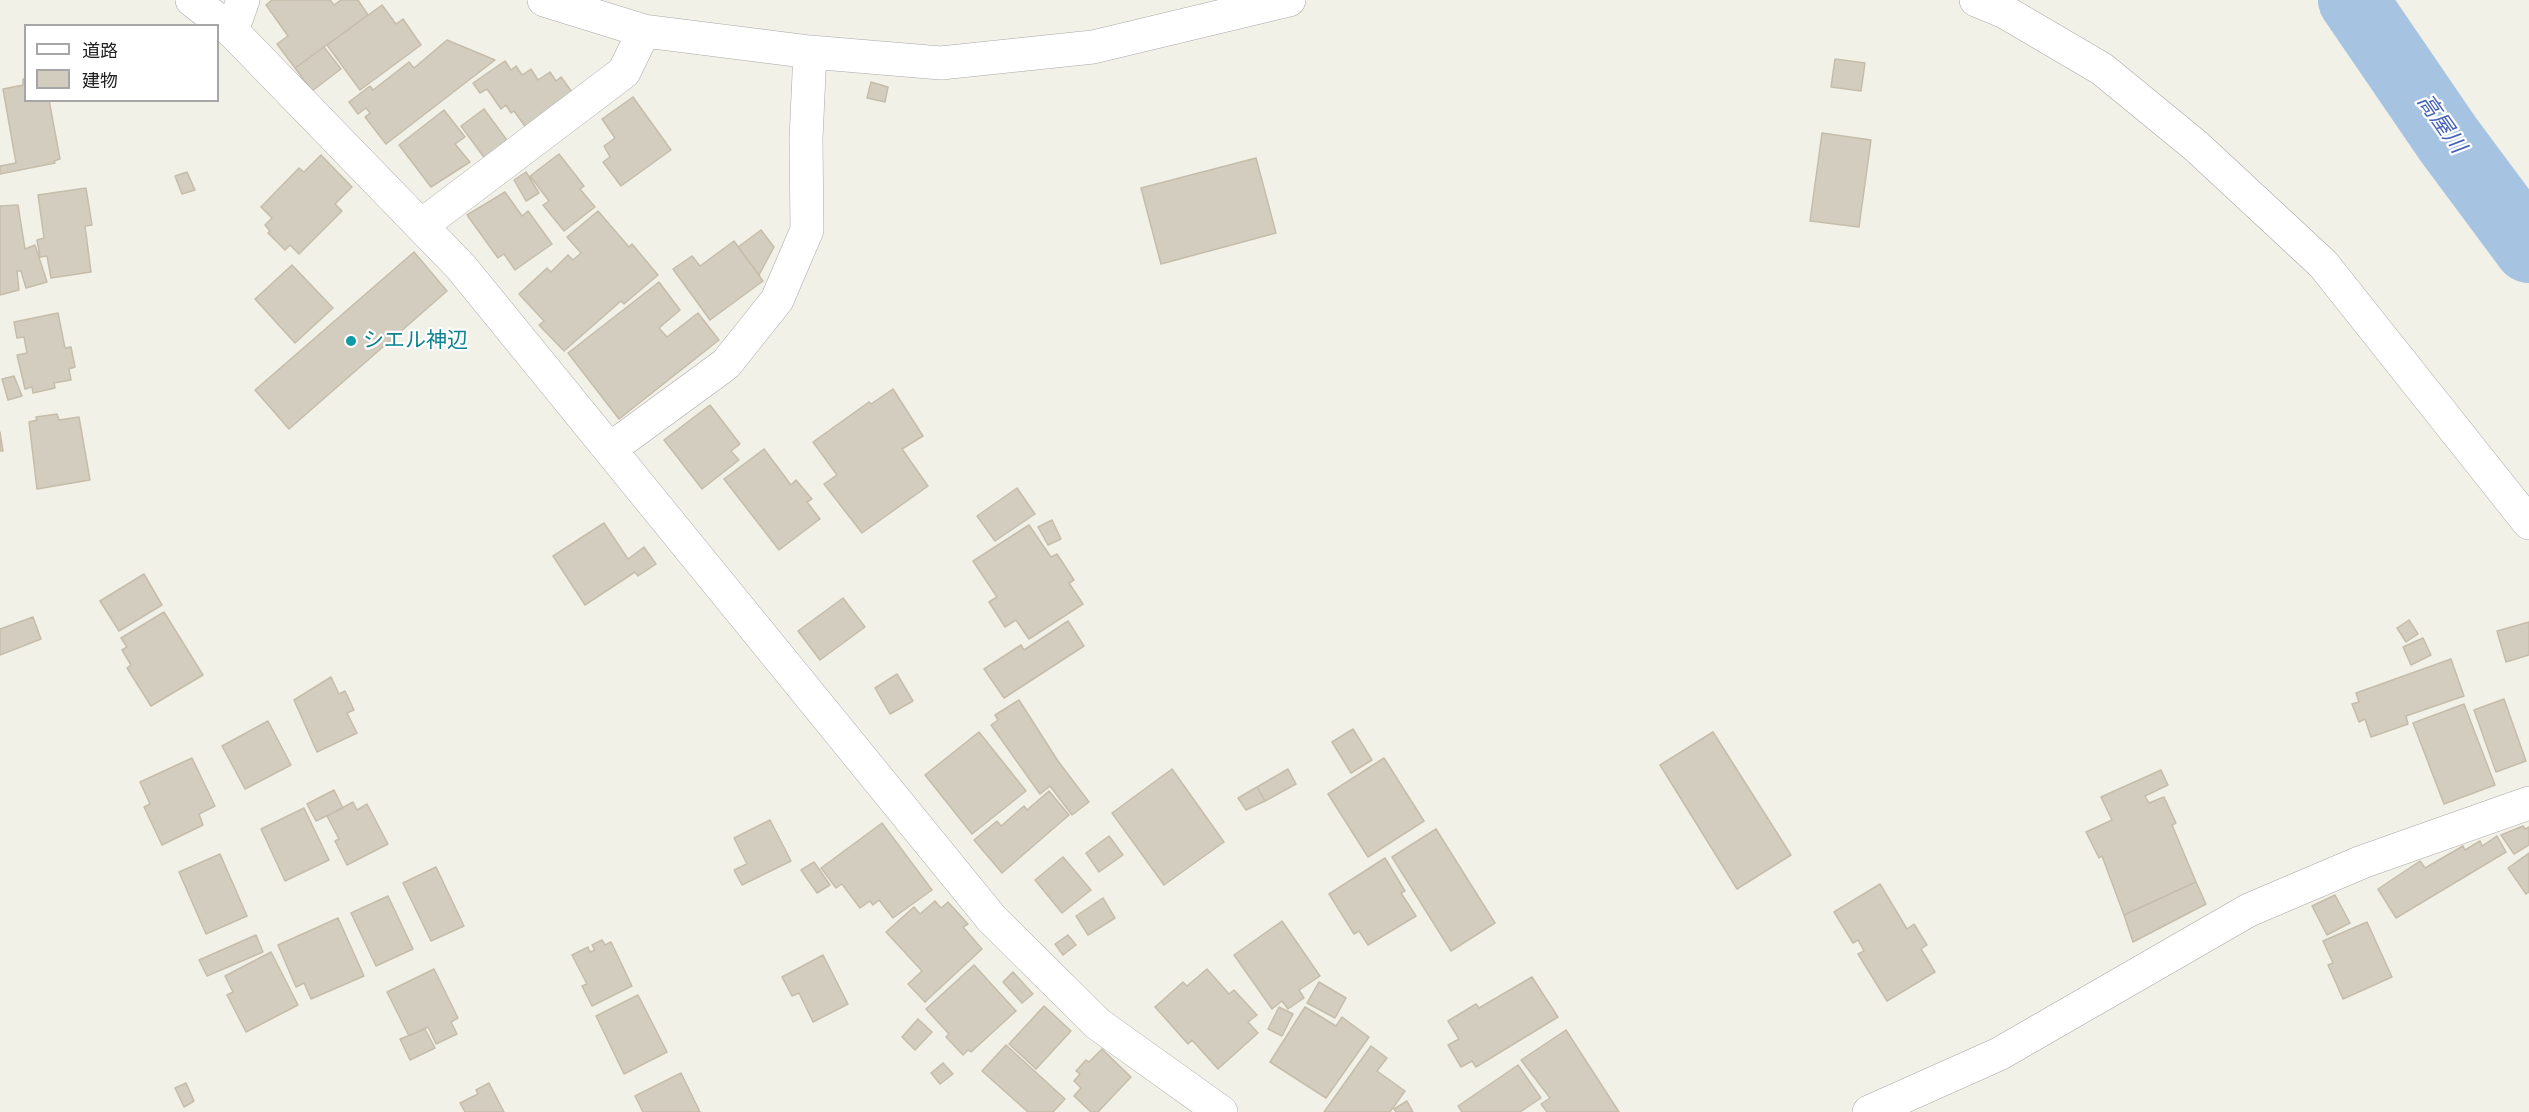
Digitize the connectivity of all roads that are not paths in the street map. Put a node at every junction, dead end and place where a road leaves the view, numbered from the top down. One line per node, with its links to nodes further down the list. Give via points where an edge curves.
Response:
1 (192, 0): 7 (street)
2 (243, 0): 7 (street)
3 (544, 0): 6 (street)
4 (1289, 0): 8 (street, via 1093,47 941,63)
5 (1976, 0): 11 (street, via 2005,12 2102,69 2196,146 2315,256)
6 (644, 31): 8 (street); 9 (street, via 624,72)
7 (232, 32): 9 (street)
8 (810, 52): 10 (street, via 807,230 777,300 726,364)
9 (422, 225): 10 (street)
10 (610, 449): 13 (street, via 992,919 1098,1024)
11 (2529, 523)
12 (2529, 803): 14 (street, via 2362,862 2249,910 1999,1054)
13 (1221, 1112)
14 (1869, 1112)

